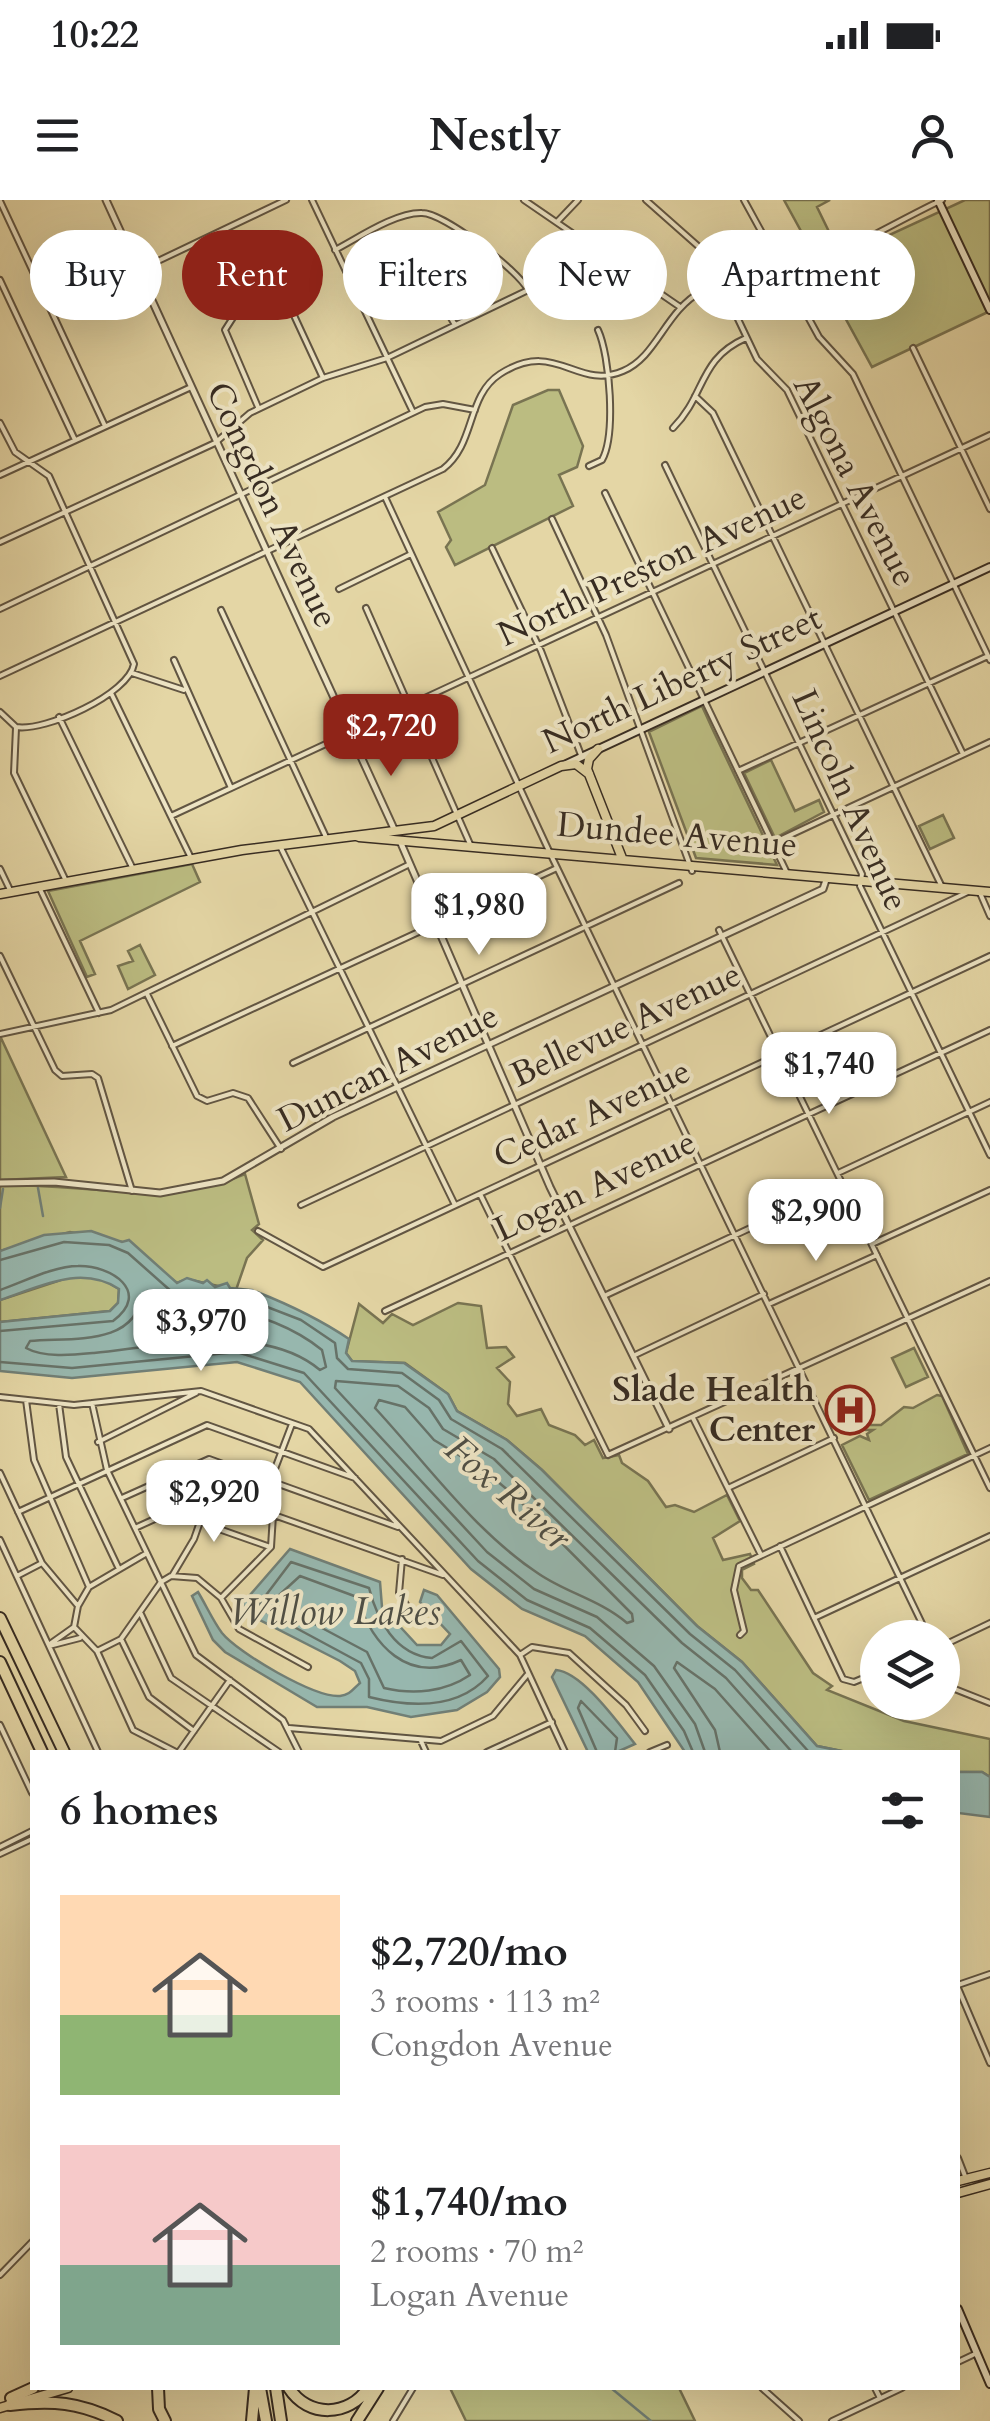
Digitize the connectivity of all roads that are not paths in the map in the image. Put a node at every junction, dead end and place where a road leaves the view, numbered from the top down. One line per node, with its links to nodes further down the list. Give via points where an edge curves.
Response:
1 (106, 200): 11 (street, Congdon Avenue)
2 (286, 200): 17 (street)
3 (312, 200): 16 (street)
4 (524, 200): 10 (street)
5 (578, 200): 10 (street)
6 (646, 200): 15 (street, Algona Avenue)
7 (744, 200): 13 (street)
8 (940, 200): 14 (street); 24 (main road)
9 (0, 202): 42 (street)
10 (557, 222): 12 (street)
11 (119, 230)
12 (568, 230)
13 (760, 230)
14 (877, 230)
15 (687, 236)
16 (336, 250): 19 (street, via 406,216 428,213 512,269); 33 (street)
17 (162, 259)
18 (0, 280): 45 (street)
19 (523, 283)
20 (523, 292): 29 (street)
21 (667, 297): 23 (street)
22 (687, 302): 23 (street)
23 (680, 306): 34 (street, via 641,360)
24 (990, 310)
25 (159, 320): 36 (street, Congdon Avenue)
26 (453, 320): 29 (street)
27 (738, 320): 31 (street, Algona Avenue)
28 (810, 320): 52 (street, via 850,370)
29 (455, 324): 33 (street)
30 (598, 330): 34 (street)
31 (746, 338): 37 (street, via 715,357); 56 (street, Algona Avenue, via 788,393)
32 (913, 348): 47 (street)
33 (387, 358): 35 (street); 40 (street)
34 (606, 376): 39 (street, via 532,360 494,378); 49 (street, via 608,448 601,462)
35 (323, 378): 38 (street); 38 (street, via 282,294 270,289 247,300 225,332)
36 (189, 388): 42 (street); 46 (street, Congdon Avenue)
37 (695, 396): 43 (street); 60 (street, via 712,412)
38 (259, 409): 46 (street)
39 (475, 410): 40 (street, via 443,404); 54 (street, via 453,461)
40 (413, 412): 55 (street)
41 (0, 423): 48 (street, via 15,452)
42 (105, 426): 45 (street)
43 (673, 428)
44 (990, 435): 47 (street, North Preston Avenue)
45 (75, 440): 48 (street)
46 (215, 443): 55 (street, Congdon Avenue); 58 (street)
47 (961, 449): 52 (street, North Preston Avenue); 57 (street)
48 (30, 461): 51 (street); 58 (street, via 47,472)
49 (589, 466)
50 (664, 466): 65 (street, Lincoln Avenue)
51 (0, 475)
52 (902, 477): 56 (street, North Preston Avenue); 68 (street)
53 (605, 493): 70 (street)
54 (385, 497): 63 (street); 64 (street)
55 (241, 498): 63 (street, Congdon Avenue); 66 (street)
56 (842, 505): 60 (street, North Preston Avenue); 74 (street, Algona Avenue)
57 (990, 509)
58 (66, 512): 61 (street); 66 (street)
59 (552, 519): 75 (street)
60 (772, 538): 65 (street, North Preston Avenue); 77 (street)
61 (0, 542)
62 (492, 548): 78 (street)
63 (266, 553): 76 (street); 95 (street, Congdon Avenue)
64 (412, 554): 69 (street); 84 (street)
65 (712, 565): 70 (street, North Preston Avenue); 82 (street, Lincoln Avenue)
66 (92, 567): 72 (street); 76 (street)
67 (990, 568): 68 (main road, North Liberty Street)
68 (954, 585): 74 (main road, North Liberty Street); 79 (street)
69 (338, 588)
70 (653, 593): 75 (street, North Preston Avenue); 88 (street)
71 (366, 608): 89 (street)
72 (0, 609)
73 (220, 610): 101 (street)
74 (894, 612): 77 (main road, North Liberty Street); 85 (street, Algona Avenue)
75 (598, 618): 78 (street, North Preston Avenue); 94 (street)
76 (118, 622): 81 (street, via 132,652); 83 (street)
77 (824, 644): 82 (main road, North Liberty Street); 91 (street)
78 (539, 646): 84 (street, North Preston Avenue); 100 (street)
79 (989, 657): 85 (street)
80 (174, 660): 86 (street)
81 (132, 672): 86 (street); 87 (street)
82 (765, 673): 88 (main road, North Liberty Street); 97 (street, Lincoln Avenue)
83 (0, 676)
84 (469, 678): 89 (street, North Preston Avenue); 105 (street)
85 (928, 684): 91 (street); 99 (street, Algona Avenue)
86 (186, 692): 107 (street)
87 (111, 693): 92 (street); 110 (street)
88 (705, 700): 94 (main road, North Liberty Street); 103 (street)
89 (410, 705): 95 (street, North Preston Avenue); 108 (street)
90 (0, 712): 93 (street)
91 (858, 716): 97 (street); 106 (street)
92 (59, 718): 93 (street); 128 (street)
93 (16, 727): 132 (street, via 15,776)
94 (642, 730): 98 (main road, North Liberty Street); 126 (street)
95 (350, 733): 101 (street, North Preston Avenue); 112 (street, Congdon Avenue)
96 (990, 742): 99 (street)
97 (799, 743): 103 (street); 109 (street, Lincoln Avenue)
98 (598, 750): 100 (main road, North Liberty Street); 104 (main road, via 588,760)
99 (963, 754): 106 (street)
100 (581, 755): 102 (main road, North Liberty Street)
101 (291, 761): 107 (street, North Preston Avenue); 115 (street)
102 (561, 766): 104 (main road, via 576,764); 105 (main road, North Liberty Street)
103 (738, 770): 116 (street)
104 (588, 774): 118 (main road)
105 (520, 786): 108 (main road, North Liberty Street); 120 (street)
106 (893, 787): 109 (street); 135 (street)
107 (231, 788): 110 (street, North Preston Avenue)
108 (460, 814): 111 (main road, North Liberty Street); 117 (street)
109 (833, 815): 116 (street); 131 (street, Lincoln Avenue)
110 (171, 816): 122 (street)
111 (434, 826): 112 (main road, North Liberty Street); 114 (main road)
112 (395, 830): 113 (main road, Dundee Avenue); 114 (street, Congdon Avenue)
113 (362, 838): 114 (main road, Dundee Avenue); 115 (main road, Dundee Avenue)
114 (399, 840): 117 (main road, Dundee Avenue); 124 (street, Congdon Avenue)
115 (328, 842): 119 (main road, Dundee Avenue)
116 (772, 843): 129 (street)
117 (470, 844): 120 (main road, Dundee Avenue)
118 (615, 844): 121 (main road); 123 (main road)
119 (280, 846): 122 (main road, Dundee Avenue); 139 (street)
120 (549, 851): 121 (main road, Dundee Avenue); 125 (street)
121 (604, 857): 123 (main road, Dundee Avenue)
122 (191, 858): 128 (main road, Dundee Avenue)
123 (622, 858): 126 (main road, Dundee Avenue)
124 (410, 864): 139 (street); 141 (street, Congdon Avenue)
125 (557, 868): 141 (street); 142 (street)
126 (691, 868): 129 (main road, Dundee Avenue)
127 (0, 869): 137 (street)
128 (133, 869): 132 (main road, Dundee Avenue)
129 (787, 874): 130 (main road, Dundee Avenue)
130 (828, 877): 131 (main road, Dundee Avenue); 143 (street, Duncan Avenue, via 825,888)
131 (862, 880): 135 (main road, Dundee Avenue); 144 (street, Lincoln Avenue)
132 (66, 881): 134 (main road, Dundee Avenue)
133 (679, 883): 142 (street)
134 (39, 886): 137 (main road, Dundee Avenue); 153 (street)
135 (942, 887): 136 (main road, Dundee Avenue)
136 (981, 891): 140 (street); 144 (street, Bellevue Avenue)
137 (11, 892): 138 (main road, Dundee Avenue)
138 (0, 894)
139 (311, 910): 147 (street); 150 (street)
140 (990, 916)
141 (436, 924): 147 (street); 148 (street, Congdon Avenue)
142 (586, 926): 148 (street); 149 (street)
143 (720, 933): 149 (street, Duncan Avenue); 152 (street)
144 (883, 934): 151 (street, Lincoln Avenue); 152 (street, Bellevue Avenue)
145 (0, 956): 154 (street)
146 (990, 956): 151 (street, Cedar Avenue)
147 (340, 968): 155 (street); 160 (street)
148 (462, 984): 155 (street); 158 (street, Congdon Avenue)
149 (614, 986): 158 (street, Duncan Avenue); 159 (street)
150 (146, 992): 153 (street); 160 (street)
151 (912, 992): 161 (street, Lincoln Avenue); 162 (street, Cedar Avenue)
152 (751, 994): 159 (street, Bellevue Avenue); 162 (street)
153 (99, 1014): 154 (street)
154 (34, 1028): 157 (street); 179 (street, via 59,1074 92,1074 100,1082)
155 (369, 1028): 163 (street); 164 (street)
156 (990, 1030): 161 (street, Logan Avenue)
157 (0, 1034)
158 (488, 1045): 164 (street, Duncan Avenue); 167 (street, Congdon Avenue)
159 (643, 1045): 166 (street); 167 (street, Bellevue Avenue)
160 (172, 1046): 171 (street, via 199,1098 248,1098)
161 (940, 1053): 168 (street, Lincoln Avenue); 169 (street, Logan Avenue)
162 (779, 1054): 166 (street, Cedar Avenue); 169 (street)
163 (293, 1063)
164 (398, 1087): 170 (street); 171 (street, Duncan Avenue)
165 (990, 1102): 168 (street)
166 (672, 1104): 173 (street); 174 (street, Cedar Avenue)
167 (514, 1106): 170 (street, Bellevue Avenue); 174 (street, Congdon Avenue)
168 (969, 1112): 172 (street, Lincoln Avenue); 175 (street)
169 (808, 1114): 173 (street, Logan Avenue); 175 (street)
170 (427, 1146): 181 (street, Bellevue Avenue); 182 (street)
171 (280, 1149): 179 (street, Duncan Avenue, via 203,1187)
172 (990, 1155)
173 (701, 1164): 183 (street, Logan Avenue); 185 (street)
174 (540, 1166): 180 (street, Cedar Avenue); 183 (street, Congdon Avenue)
175 (838, 1174): 177 (street)
176 (0, 1183): 179 (street, Duncan Avenue)
177 (844, 1185): 185 (street); 186 (street)
178 (990, 1190): 186 (street)
179 (132, 1191)
180 (480, 1194): 182 (street, Cedar Avenue); 187 (street)
181 (302, 1205)
182 (455, 1205): 184 (street, Cedar Avenue, via 323,1266)
183 (568, 1226): 187 (street, Logan Avenue); 191 (street, Congdon Avenue)
184 (258, 1232)
185 (736, 1235): 190 (street); 191 (street)
186 (872, 1244): 188 (street)
187 (508, 1254): 193 (street, Logan Avenue); 204 (street, via 608,1455)
188 (877, 1254): 192 (street); 194 (street)
189 (990, 1281): 194 (street)
190 (764, 1294): 192 (street); 195 (street)
191 (604, 1296): 195 (street, Congdon Avenue)
192 (769, 1304): 196 (street)
193 (385, 1311)
194 (908, 1319): 196 (street); 209 (street)
195 (632, 1356): 204 (street, Congdon Avenue)
196 (800, 1368): 202 (street); 205 (street)
197 (200, 1391): 201 (street); 203 (street); 206 (street)
198 (0, 1397): 199 (street)
199 (26, 1400): 200 (street); 218 (street, via 34,1460)
200 (59, 1404): 201 (street); 214 (street, via 66,1457)
201 (92, 1404): 206 (street)
202 (694, 1418): 204 (street); 215 (street)
203 (292, 1424): 208 (street); 213 (street, via 309,1429)
204 (669, 1429)
205 (834, 1438): 215 (street); 221 (street)
206 (98, 1442): 210 (street)
207 (990, 1448): 209 (street)
208 (282, 1452): 210 (street, via 207,1425); 212 (street); 213 (street)
209 (974, 1456): 216 (street); 221 (street)
210 (108, 1470): 214 (street); 219 (street)
211 (0, 1473): 223 (street)
212 (271, 1480): 219 (street, via 209,1458); 222 (street); 226 (street)
213 (359, 1480): 226 (street)
214 (78, 1484): 218 (street); 235 (street)
215 (728, 1488): 232 (street)
216 (990, 1488)
217 (212, 1493): 220 (street); 222 (street); 230 (street, via 219,1529)
218 (49, 1498): 223 (street); 241 (street)
219 (121, 1498): 225 (street)
220 (192, 1501): 225 (street); 237 (street, via 202,1516)
221 (867, 1506): 229 (street); 239 (street)
222 (260, 1510): 224 (street)
223 (18, 1512): 234 (street)
224 (273, 1515): 230 (street); 233 (street)
225 (136, 1528): 231 (street)
226 (402, 1528): 238 (street)
227 (990, 1536): 239 (street)
228 (0, 1540): 236 (street)
229 (780, 1546): 232 (street); 246 (street)
230 (271, 1547): 242 (street)
231 (147, 1553): 235 (street); 240 (street)
232 (760, 1555): 251 (street, via 734,1572)
233 (402, 1559): 238 (street); 249 (street, via 399,1593)
234 (42, 1563): 236 (street); 243 (street)
235 (118, 1568): 241 (street)
236 (17, 1576): 255 (street)
237 (171, 1576): 240 (street); 242 (street, via 197,1578)
238 (447, 1577): 257 (street)
239 (901, 1577): 246 (street); 247 (street)
240 (160, 1582): 244 (street); 261 (street, via 196,1655)
241 (90, 1587): 243 (street)
242 (221, 1598): 259 (street, via 239,1629)
243 (78, 1606): 250 (street)
244 (140, 1612): 254 (street); 265 (street, via 172,1678)
245 (0, 1618): 274 (highway)
246 (814, 1618): 262 (street, via 845,1680)
247 (921, 1620)
248 (990, 1623): 252 (street)
249 (418, 1624)
250 (74, 1627): 253 (street); 255 (street)
251 (740, 1635)
252 (960, 1637)
253 (80, 1638): 255 (street); 256 (street)
254 (121, 1639): 256 (street); 269 (street, via 149,1697)
255 (49, 1646): 275 (street)
256 (97, 1652): 276 (street, via 133,1730)
257 (520, 1654): 260 (street); 270 (street, via 532,1647 570,1653)
258 (0, 1662): 273 (highway)
259 (308, 1667)
260 (526, 1675): 266 (street); 271 (street, via 494,1716 440,1740)
261 (230, 1680): 265 (street); 268 (street)
262 (860, 1680)
263 (960, 1691): 264 (street)
264 (990, 1702)
265 (210, 1706): 269 (street); 278 (street)
266 (552, 1722): 281 (street); 282 (street)
267 (0, 1725): 284 (street)
268 (289, 1728): 271 (street); 279 (street)
269 (194, 1731): 277 (street)
270 (646, 1731)
271 (421, 1741): 280 (street)
272 (667, 1745): 283 (street)
273 (41, 1750)
274 (63, 1750)
275 (97, 1750)
276 (174, 1750)
277 (180, 1750)
278 (276, 1750)
279 (299, 1750)
280 (425, 1750)
281 (491, 1750)
282 (562, 1750)
283 (655, 1750)
284 (30, 1789)
285 (30, 1832): 287 (street)
286 (30, 1840): 288 (street)
287 (0, 1846)
288 (0, 1854)
289 (990, 1974): 290 (street)
290 (960, 1986)
291 (960, 1992): 292 (street)
292 (990, 2064)
293 (990, 2172): 294 (main road)
294 (962, 2180)
295 (990, 2184): 296 (main road)
296 (960, 2194)
297 (30, 2244): 298 (street)
298 (0, 2275)
299 (960, 2315): 300 (main road)
300 (977, 2353): 301 (street); 302 (main road)
301 (960, 2361)
302 (990, 2384)
303 (30, 2389): 318 (highway)
304 (41, 2390): 318 (main road)
305 (60, 2390): 318 (main road)
306 (158, 2390): 320 (highway)
307 (258, 2390): 321 (highway)
308 (258, 2390): 322 (highway)
309 (276, 2390): 323 (highway)
310 (291, 2390): 311 (highway, via 304,2404 328,2410 350,2406)
311 (366, 2390)
312 (377, 2390): 324 (highway)
313 (412, 2390): 325 (street)
314 (764, 2390): 326 (street)
315 (876, 2390): 317 (street)
316 (898, 2390): 317 (street)
317 (880, 2398): 327 (street)
318 (5, 2403): 319 (highway, via 56,2400)
319 (117, 2421)
320 (166, 2421)
321 (252, 2421)
322 (266, 2421)
323 (281, 2421)
324 (356, 2421)
325 (393, 2421)
326 (799, 2421)
327 (832, 2421)

